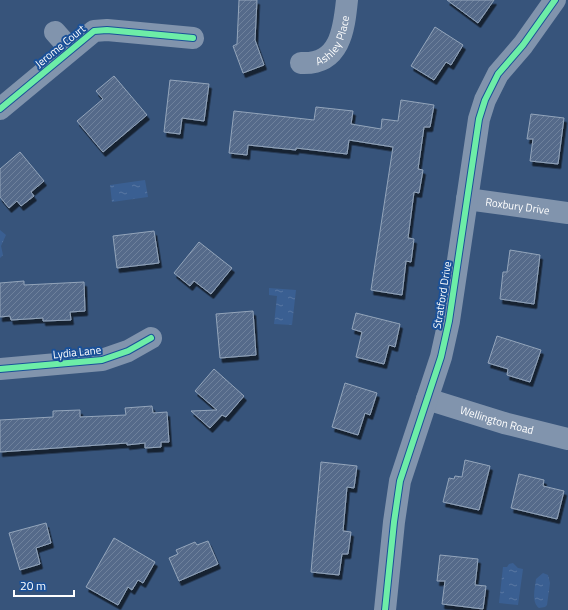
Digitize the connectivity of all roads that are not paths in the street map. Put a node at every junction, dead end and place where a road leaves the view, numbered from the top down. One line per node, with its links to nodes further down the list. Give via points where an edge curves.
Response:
1 (347, 0): 6 (street, Ashley Place, via 342,32 332,52 317,62)
2 (555, 0): 8 (street, Stratford Drive, via 523,45 498,74 485,100 474,145)
3 (55, 32): 5 (street, Jerome Court)
4 (193, 38): 5 (street, Jerome Court, via 94,31)
5 (70, 50): 7 (street, Jerome Court)
6 (301, 63)
7 (0, 109)
8 (467, 199): 9 (street, Roxbury Drive); 12 (street, Stratford Drive, via 449,321 441,357)
9 (568, 213)
10 (150, 338): 11 (street, Lydia Lane, via 128,352 102,360)
11 (0, 370)
12 (427, 399): 13 (street, Wellington Road, via 504,423); 14 (street, Stratford Drive, via 400,482)
13 (568, 439)
14 (385, 610)

